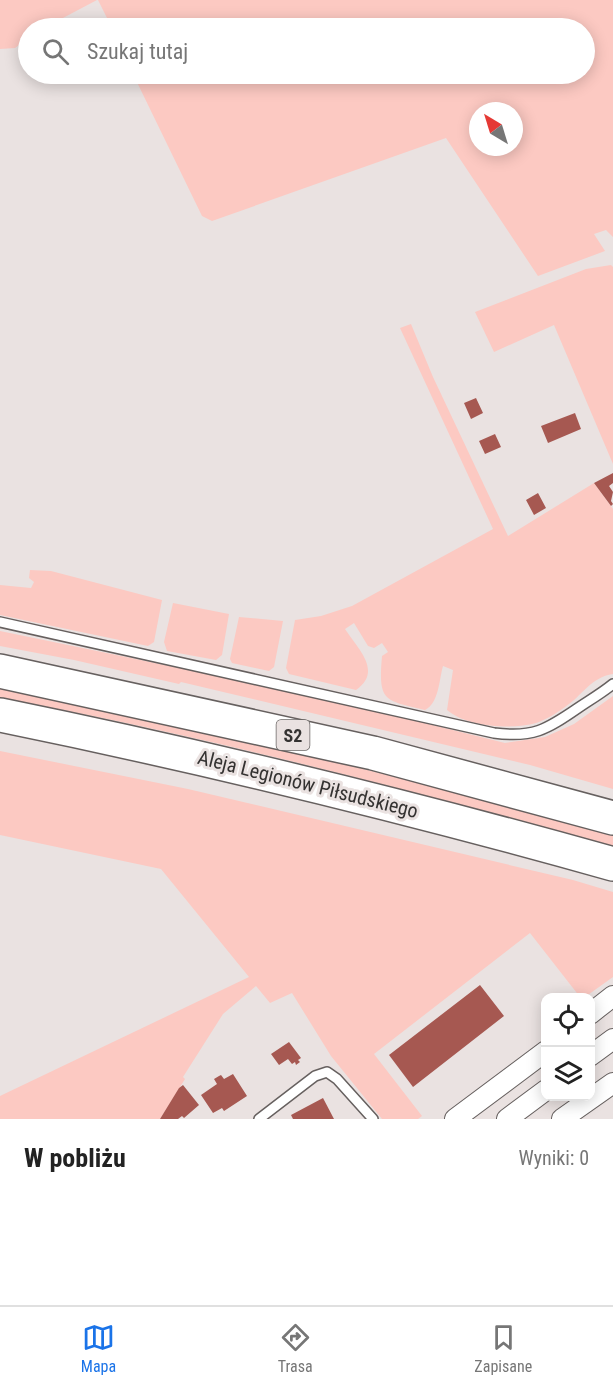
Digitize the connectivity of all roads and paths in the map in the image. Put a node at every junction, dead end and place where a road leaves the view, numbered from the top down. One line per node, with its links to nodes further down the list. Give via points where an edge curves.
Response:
1 (0, 622): 3 (lane, via 509,735 549,728)
2 (0, 671): 5 (highway, S2, via 373,753)
3 (613, 684)
4 (0, 715): 6 (highway, Aleja Legionów Piłsudskiego / S2, via 202,758)
5 (613, 818)
6 (613, 864)
7 (613, 996): 8 (street)
8 (595, 1011)
9 (613, 1039): 10 (street)
10 (595, 1053)
11 (541, 1055): 16 (street)
12 (613, 1083): 18 (street)
13 (541, 1094): 17 (street)
14 (259, 1119): 15 (lane, via 315,1076 327,1072)
15 (373, 1119)
16 (455, 1119)
17 (507, 1119)
18 (562, 1119)

